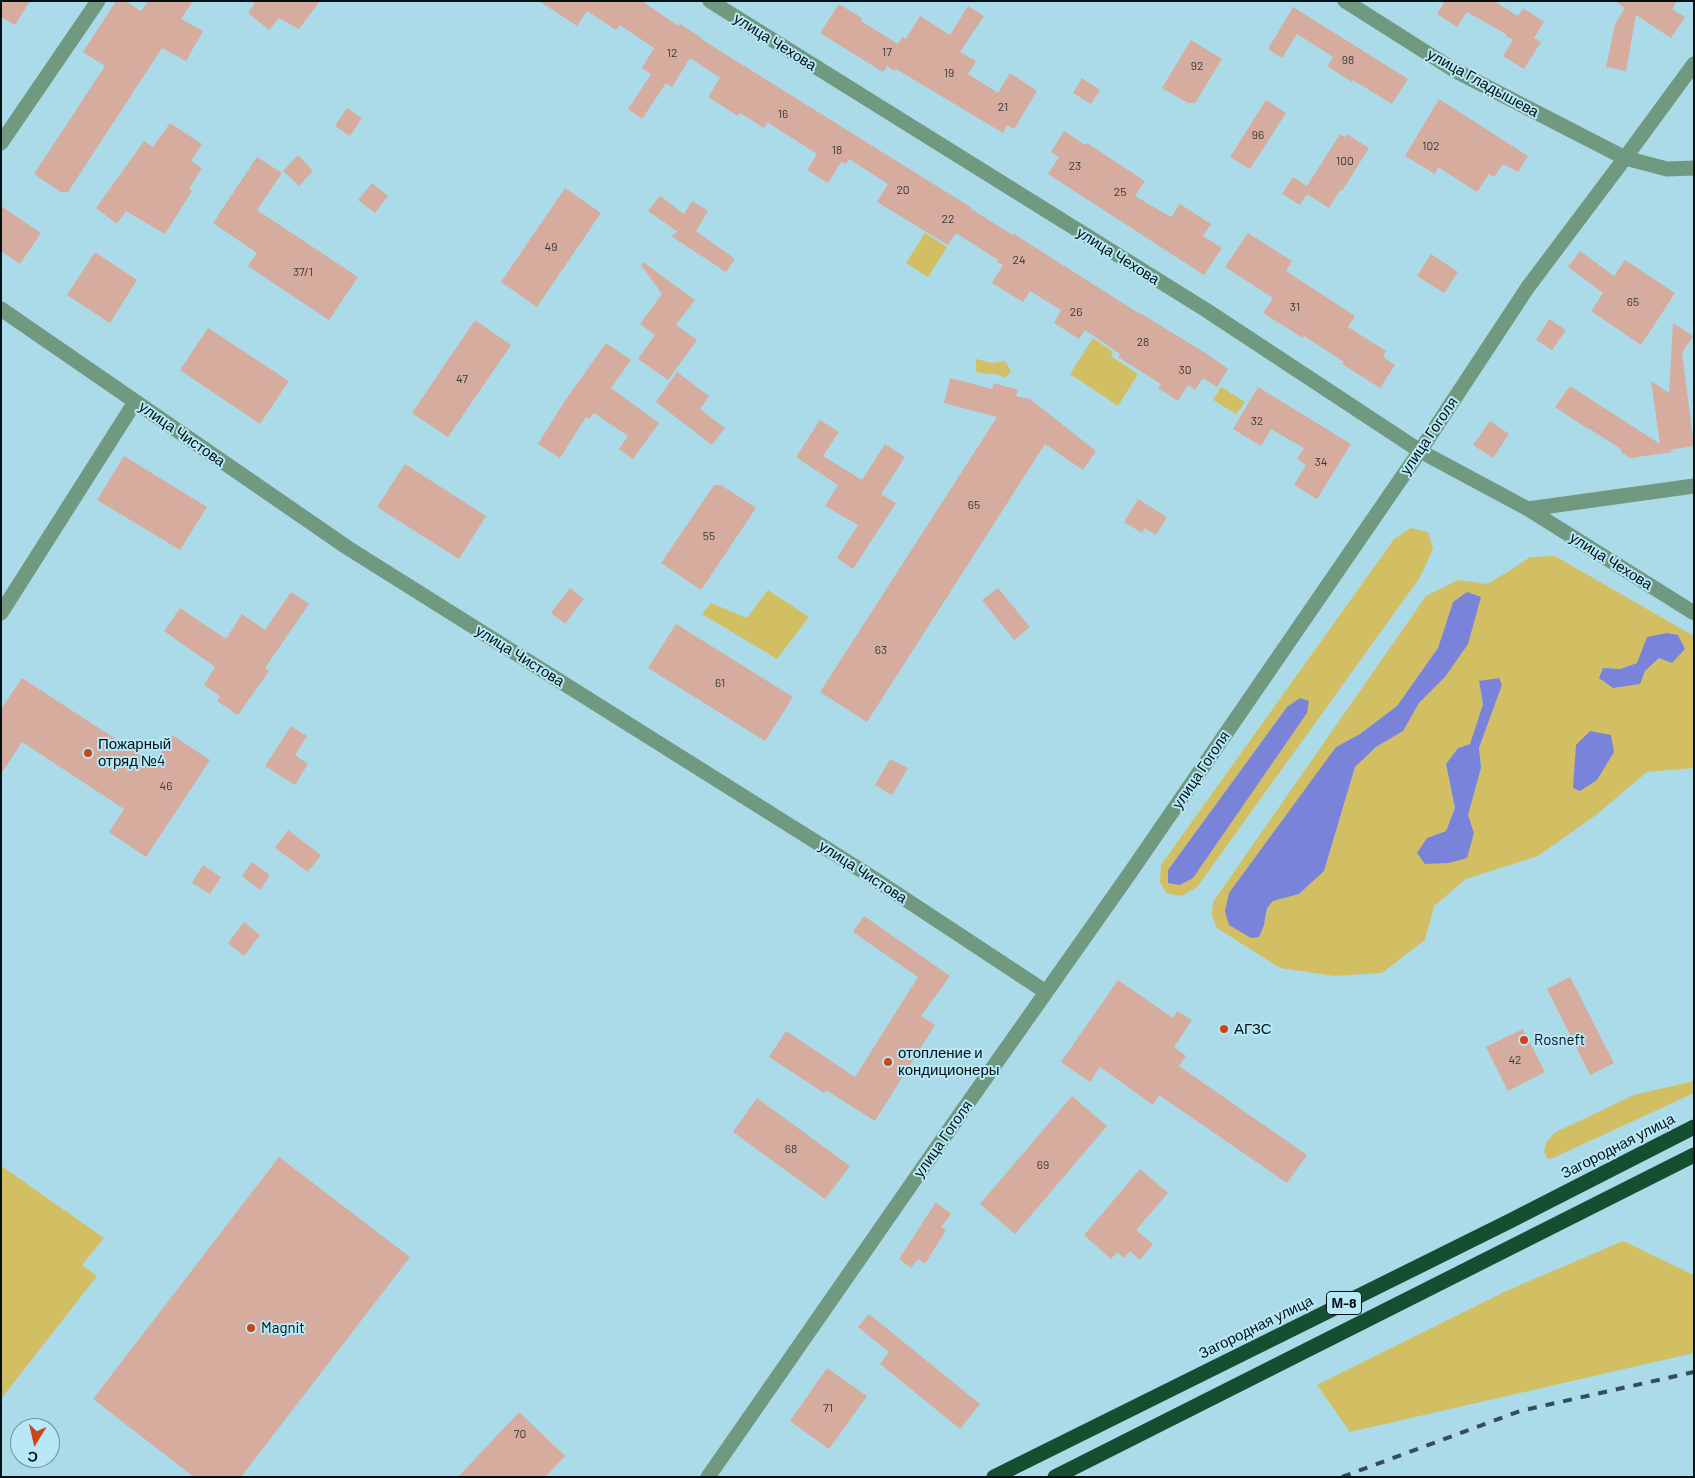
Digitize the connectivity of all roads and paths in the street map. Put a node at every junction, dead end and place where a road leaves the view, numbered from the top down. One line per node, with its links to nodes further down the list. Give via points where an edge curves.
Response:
1 (98, 1): 5 (street)
2 (710, 1): 10 (street, улица Чехова, via 1206,310)
3 (1345, 1): 6 (street, улица Гладышева, via 1454,70)
4 (1694, 64): 6 (street, улица Гоголя)
5 (1, 143)
6 (1625, 158): 7 (street, улица Гладышева, via 1667,168); 10 (street, улица Гоголя, via 1528,287)
7 (1694, 168)
8 (1, 309): 9 (street, улица Чистова)
9 (136, 402): 13 (street); 15 (street, улица Чистова, via 348,548 867,874)
10 (1420, 451): 12 (street, улица Чехова); 15 (street, улица Гоголя)
11 (1694, 486): 12 (street)
12 (1528, 509): 14 (street, улица Чехова)
13 (1, 613)
14 (1694, 613)
15 (1046, 992): 18 (street, улица Гоголя)
16 (1694, 1127): 19 (highway, Загородная улица / М-8)
17 (1694, 1155): 20 (highway, М-8)
18 (708, 1477)
19 (994, 1477)
20 (1055, 1477)

